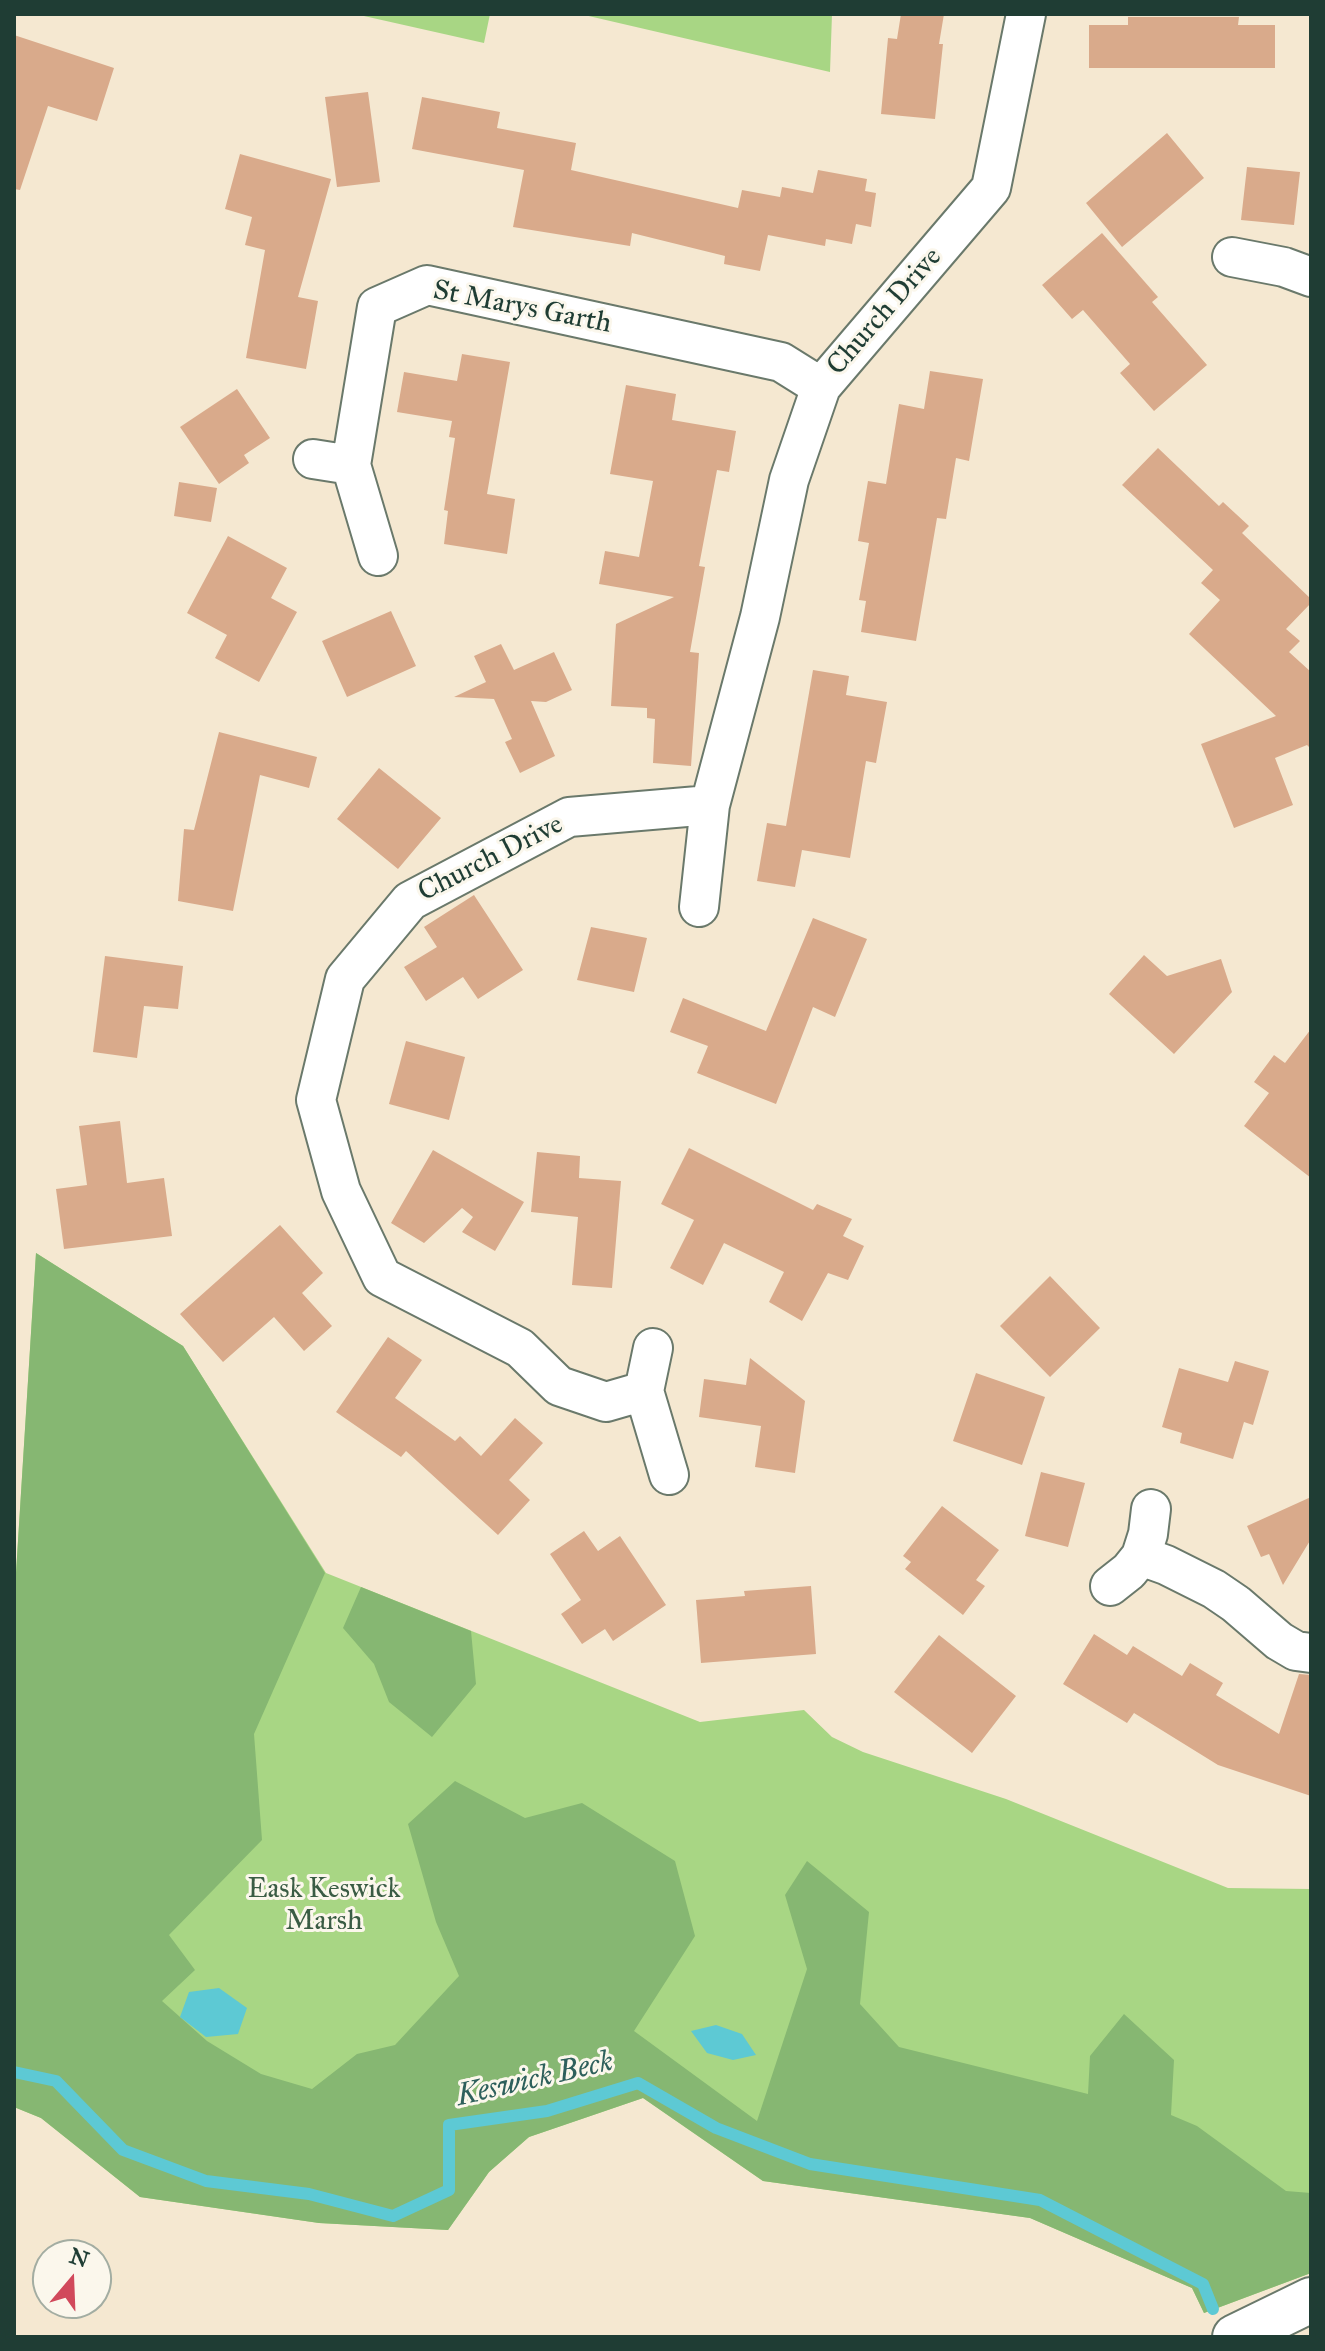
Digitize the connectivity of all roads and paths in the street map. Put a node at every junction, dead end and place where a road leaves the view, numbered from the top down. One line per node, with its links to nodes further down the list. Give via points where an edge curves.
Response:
1 (1026, 14): 4 (street, Church Drive, via 991,188)
2 (1232, 257): 3 (street)
3 (1311, 277)
4 (821, 387): 6 (street, St Marys Garth, via 781,362 427,285 377,307); 8 (street, Church Drive, via 789,480 760,617)
5 (313, 459): 6 (street)
6 (351, 465): 7 (street, St Marys Garth)
7 (378, 556)
8 (710, 805): 9 (street, Church Drive); 11 (street, Church Drive, via 569,817 410,901 345,979 316,1100 341,1191 382,1277 520,1348 559,1386 606,1402)
9 (699, 907)
10 (653, 1348): 11 (street)
11 (644, 1391): 12 (street)
12 (669, 1475)
13 (1151, 1509): 14 (street)
14 (1141, 1556): 15 (street); 16 (street, via 1214,1589 1279,1641)
15 (1110, 1586)
16 (1311, 1653)
17 (1311, 2300): 18 (street)
18 (1245, 2332)

